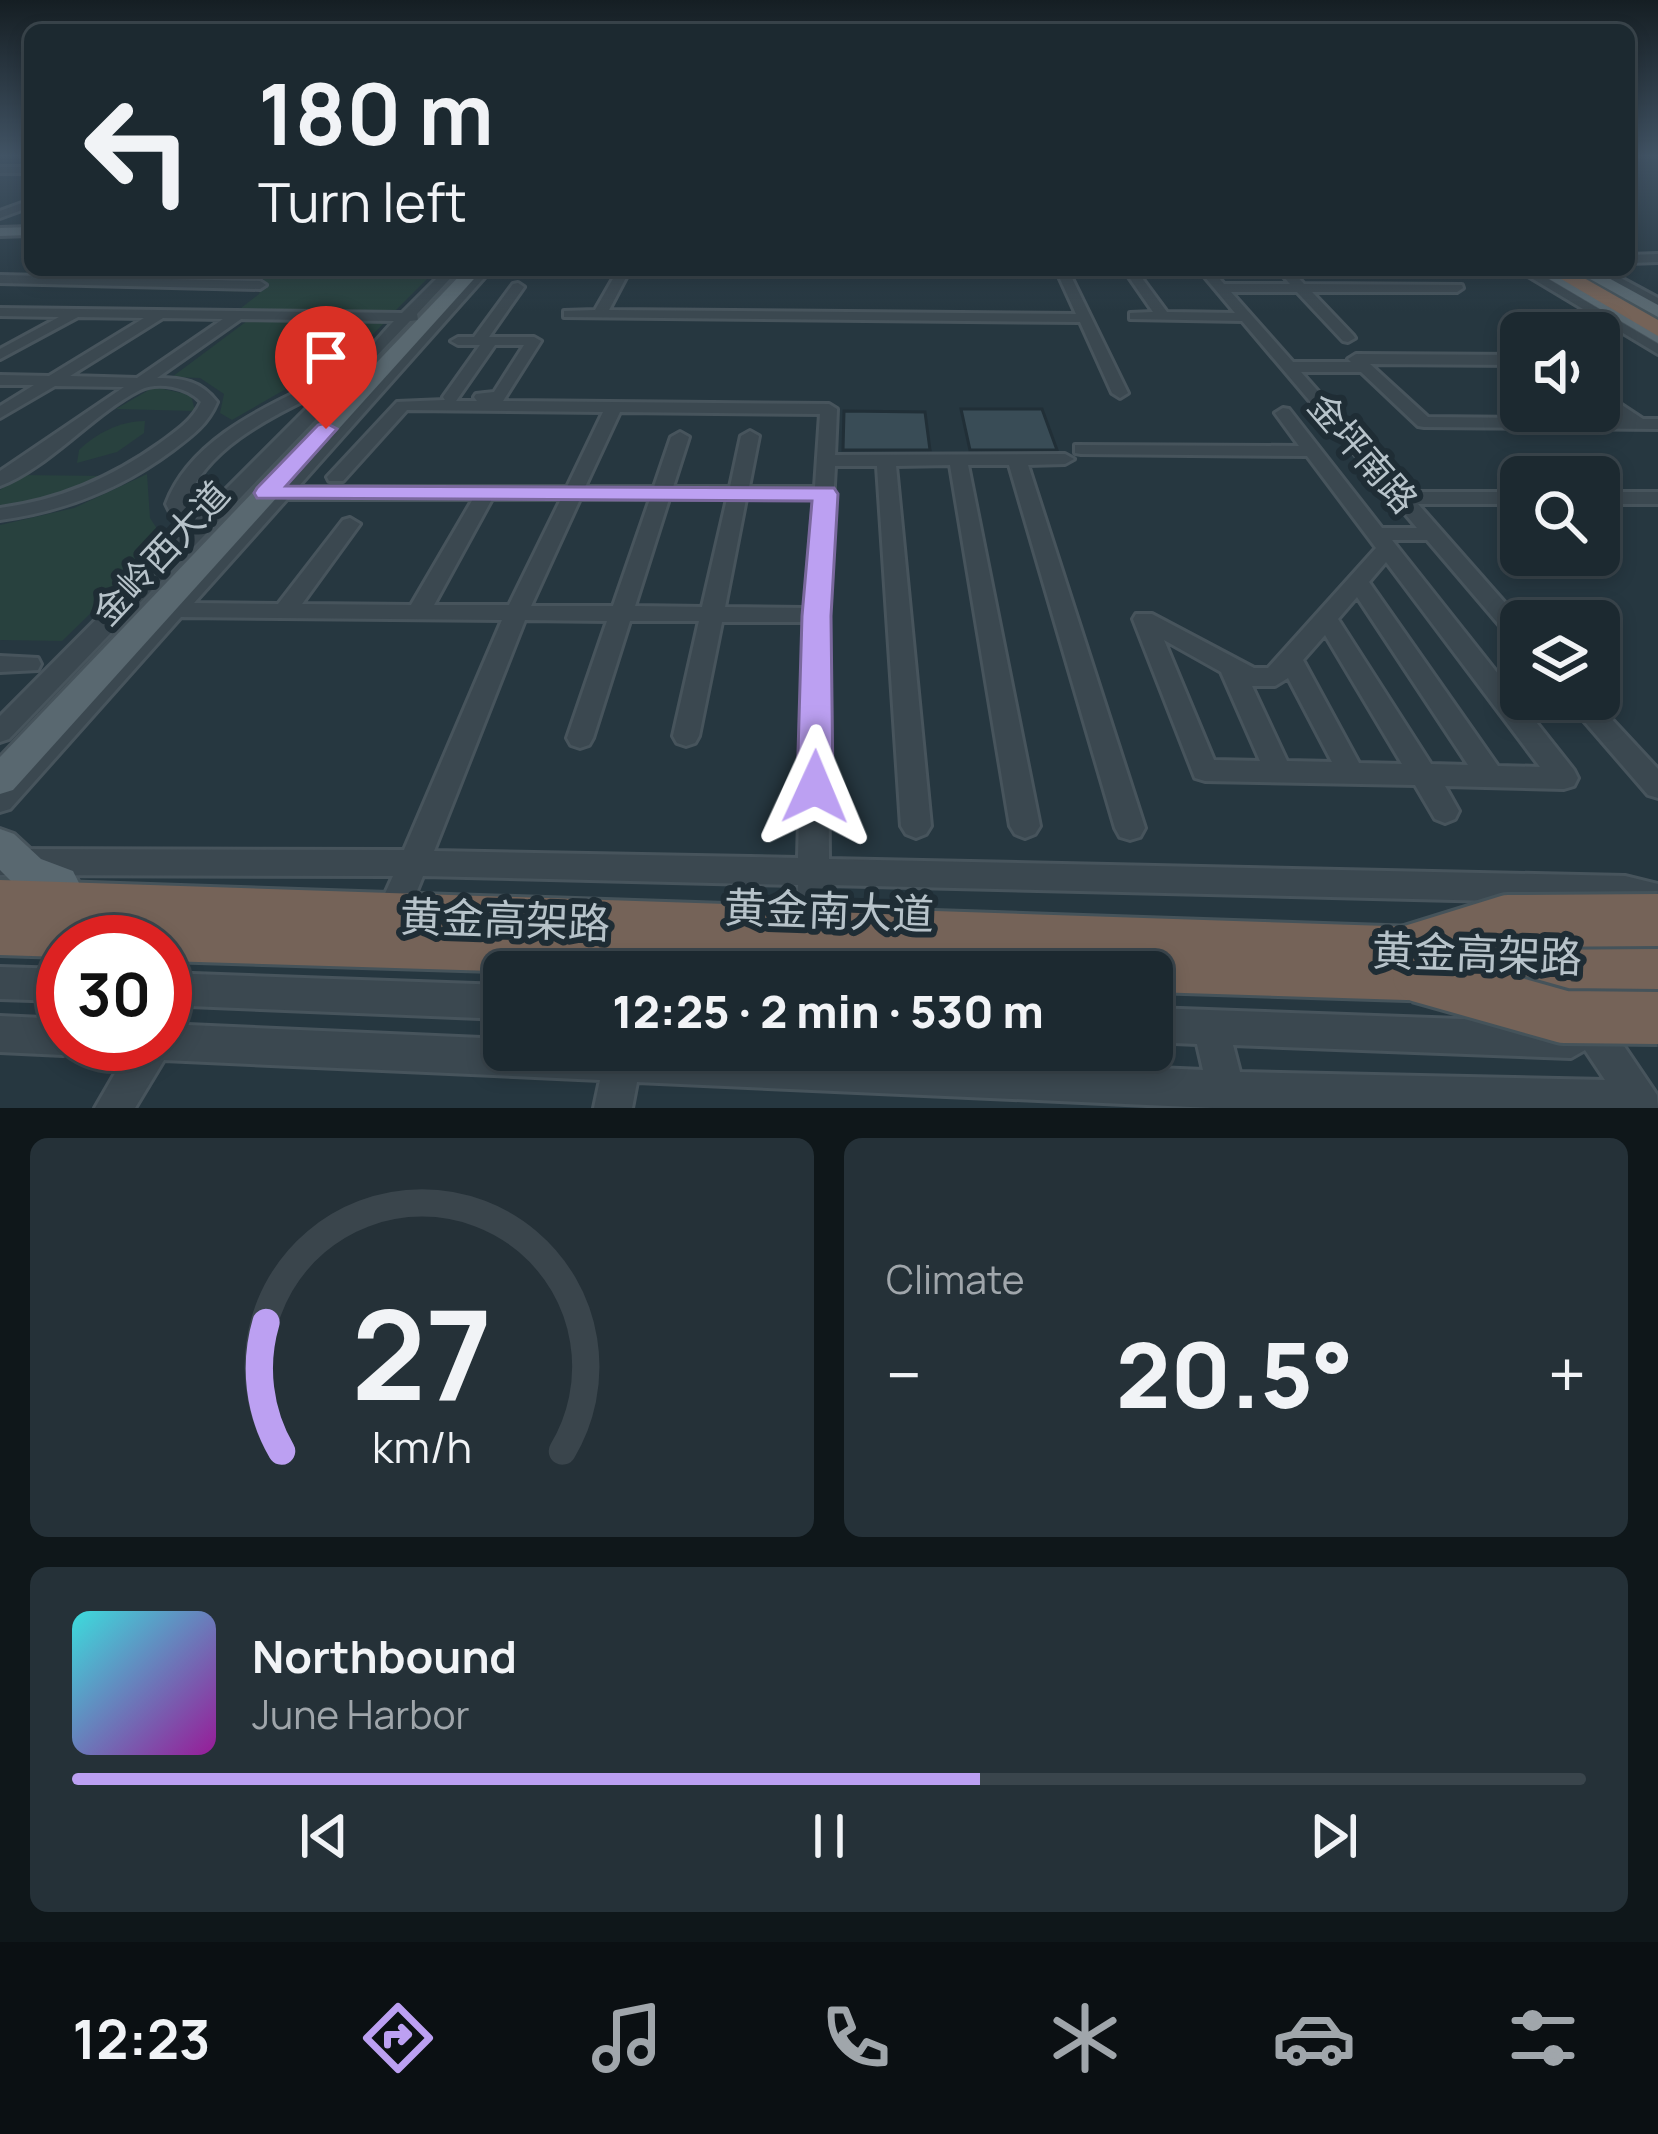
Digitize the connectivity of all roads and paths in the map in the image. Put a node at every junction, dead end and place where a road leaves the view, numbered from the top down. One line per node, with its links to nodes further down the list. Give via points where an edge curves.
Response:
1 (73, 276): 21 (street)
2 (154, 276): 22 (street)
3 (447, 276): 44 (street)
4 (457, 276): 44 (main road, 金岭西大道)
5 (469, 276): 84 (main road, 金岭西大道)
6 (481, 276): 84 (street, via 455,313)
7 (621, 276): 40 (street)
8 (1065, 276): 46 (street)
9 (1134, 276): 42 (street)
10 (1210, 276): 25 (street, 金坪南路)
11 (1290, 276): 26 (street)
12 (1534, 276): 31 (street)
13 (1553, 276): 49 (main road)
14 (1565, 276): 49 (highway)
15 (1583, 276): 43 (highway)
16 (1592, 276): 43 (main road)
17 (1609, 276): 29 (street)
18 (201, 277): 19 (street); 23 (street)
19 (221, 277): 37 (street); 38 (street, via 260,285)
20 (10, 280): 21 (street); 28 (street)
21 (62, 282): 22 (street); 30 (street)
22 (143, 283): 23 (street); 33 (street)
23 (180, 284): 36 (street)
24 (518, 287): 35 (street)
25 (1221, 288): 26 (street); 45 (street, 金坪南路)
26 (1301, 288): 27 (street); 50 (street)
27 (1457, 288)
28 (0, 290)
29 (1658, 303)
30 (3, 312): 32 (street)
31 (1594, 312)
32 (77, 313): 33 (street); 54 (street)
33 (94, 313): 36 (street)
34 (481, 313): 35 (street)
35 (499, 313): 52 (street)
36 (131, 314): 37 (street)
37 (168, 314): 38 (street); 60 (street)
38 (229, 314): 44 (street); 61 (street)
39 (569, 314): 40 (street)
40 (600, 314): 46 (street)
41 (1135, 316): 42 (street)
42 (1163, 316): 45 (street)
43 (1658, 316)
44 (413, 317): 58 (street); 114 (main road, 金岭西大道)
45 (1246, 317): 56 (street, 金坪南路)
46 (1084, 318): 62 (street)
47 (1620, 325): 49 (street)
48 (1620, 327): 53 (street)
49 (1658, 336)
50 (1348, 338)
51 (458, 341): 52 (street)
52 (484, 341): 64 (street); 64 (street, via 534,340 499,397)
53 (1658, 350)
54 (0, 356)
55 (1500, 361): 57 (street, via 1356,359)
56 (1289, 367): 57 (street); 87 (street, 金坪南路)
57 (1364, 367): 69 (street, via 1424,422)
58 (349, 375): 73 (street, via 283,405); 93 (street)
59 (0, 380): 60 (street)
60 (52, 380): 61 (street); 67 (street)
61 (142, 382): 72 (street, via 186,385 207,397 202,418); 80 (street)
62 (1120, 393)
63 (404, 397): 64 (street)
64 (451, 397)
65 (1620, 406): 69 (street)
66 (614, 407): 77 (street, via 829,409); 79 (street, via 404,405); 81 (street)
67 (0, 413)
68 (1283, 413): 74 (street)
69 (1648, 423)
70 (750, 436): 85 (street)
71 (680, 437): 83 (street)
72 (172, 442): 73 (street); 91 (street, via 103,488)
73 (224, 446): 93 (street, via 179,489 178,512)
74 (1312, 451): 76 (street); 95 (street)
75 (958, 460): 76 (street); 78 (street); 124 (street)
76 (1017, 460): 125 (street)
77 (826, 461): 78 (street); 86 (street)
78 (886, 461): 123 (street)
79 (336, 476)
80 (0, 480)
81 (574, 491): 82 (street); 83 (street); 101 (street)
82 (486, 492): 84 (street); 100 (street)
83 (662, 492): 85 (street); 102 (street)
84 (275, 493): 97 (main road, 金岭西大道)
85 (738, 493): 86 (street); 103 (street)
86 (825, 494): 104 (street)
87 (1402, 498): 88 (street); 94 (street, 金坪南路)
88 (1500, 498)
89 (1620, 498): 90 (street)
90 (1658, 498)
91 (0, 514)
92 (350, 524): 98 (street)
93 (196, 529): 111 (street)
94 (1432, 534): 95 (street); 99 (street, 金坪南路)
95 (1382, 541): 96 (street); 118 (street, via 1564,778)
96 (1358, 582): 105 (street); 118 (street)
97 (167, 610): 98 (street); 119 (main road, 金岭西大道); 121 (street)
98 (284, 612): 100 (street)
99 (1500, 612)
100 (418, 613): 101 (street)
101 (516, 614): 102 (street); 126 (street)
102 (621, 614): 103 (street); 113 (street)
103 (712, 615): 104 (street); 112 (street)
104 (817, 616): 127 (street)
105 (1327, 619): 106 (street); 117 (street)
106 (1291, 660): 109 (street, via 1275,676); 116 (street)
107 (0, 664): 108 (street)
108 (28, 664)
109 (1231, 667): 115 (street); 115 (street, via 1144,619 1205,770)
110 (1597, 720): 120 (street)
111 (0, 732)
112 (686, 736)
113 (580, 738)
114 (0, 755)
115 (1278, 772): 116 (street)
116 (1351, 773): 117 (street)
117 (1423, 775): 118 (street); 122 (street)
118 (1491, 777)
119 (0, 780)
120 (1658, 787)
121 (0, 801)
122 (1445, 811)
123 (916, 826)
124 (1024, 826)
125 (1130, 829)
126 (406, 881): 127 (main road, 黄金南大道); 130 (street); 130 (main road, 黄金南大道, via 59,883)
127 (814, 891): 129 (street); 131 (main road, 黄金南大道, via 1494,933)
128 (1658, 894): 129 (street)
129 (1642, 905): 136 (highway, bridge, via 1508,922)
130 (2, 912): 132 (main road); 133 (street); 136 (highway, 黄金高架路)
131 (1658, 934)
132 (36, 935)
133 (36, 953)
134 (1658, 958): 136 (highway, 黄金高架路)
135 (192, 959): 137 (main road)
136 (1413, 964): 138 (highway, 黄金高架路, bridge); 144 (highway, bridge, via 1564,1017)
137 (483, 969)
138 (1658, 983)
139 (192, 990): 141 (street)
140 (1173, 991): 142 (main road)
141 (483, 1001)
142 (1575, 1004): 143 (main road); 149 (street)
143 (1658, 1004)
144 (1658, 1018)
145 (1173, 1026): 146 (street)
146 (1210, 1027): 149 (street); 156 (street)
147 (0, 1034): 148 (street)
148 (36, 1036)
149 (1602, 1041): 150 (street); 157 (street)
150 (1658, 1041)
151 (192, 1043): 152 (street)
152 (483, 1052)
153 (137, 1071): 158 (street)
154 (620, 1071): 159 (street)
155 (834, 1071): 156 (street)
156 (1229, 1099): 157 (street)
157 (1642, 1104)
158 (114, 1108)
159 (613, 1108)

